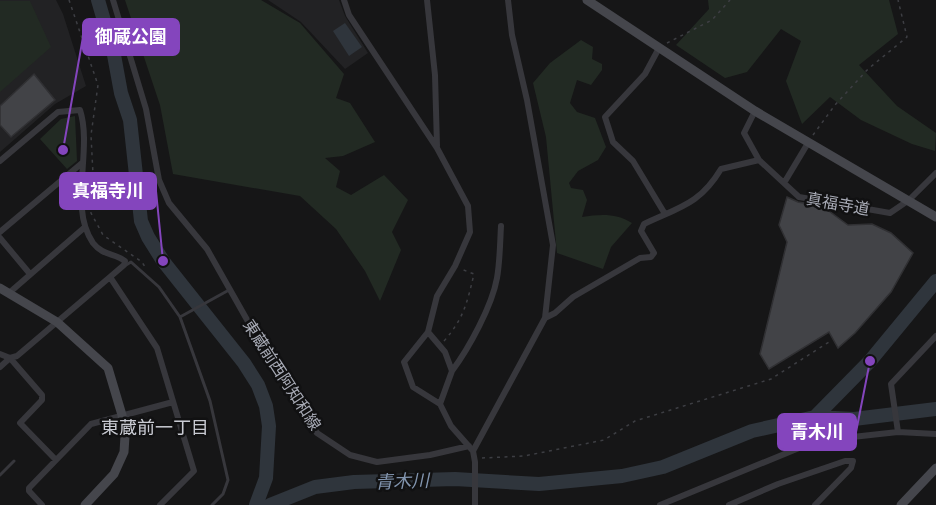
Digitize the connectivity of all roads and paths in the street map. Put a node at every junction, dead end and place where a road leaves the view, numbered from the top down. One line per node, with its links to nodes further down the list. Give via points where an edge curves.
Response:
1 (69, 0): 27 (path, via 98,85 91,135 91,213 103,236 142,262)
2 (113, 0): 30 (street, 東蔵前西阿知和線, via 147,109 165,196 207,249)
3 (344, 0): 12 (street, via 349,15)
4 (428, 0): 12 (street)
5 (508, 0): 33 (street, via 553,245)
6 (587, 0): 9 (street)
7 (730, 0): 9 (path, via 712,21)
8 (898, 0): 11 (path, via 907,37 868,69)
9 (659, 48): 10 (street); 19 (street, via 645,74 605,117 613,142 633,161)
10 (755, 111): 11 (street); 13 (street, 真福寺道, via 744,133)
11 (808, 143): 17 (street); 18 (street)
12 (437, 148): 26 (street, via 468,206 470,232)
13 (759, 160): 17 (street, 真福寺道); 19 (street, via 722,169 710,188 689,204)
14 (0, 161): 15 (street, via 58,112 77,109 85,134)
15 (82, 163): 22 (street); 23 (street)
16 (936, 172): 18 (street)
17 (784, 183): 18 (street, 真福寺道, via 799,197 890,213)
18 (909, 200): 20 (street)
19 (665, 214): 33 (street, via 644,224 641,231 654,253 651,257 640,258)
20 (936, 217)
21 (501, 226): 42 (street, via 497,279 467,351)
22 (85, 227): 25 (street, via 94,244 105,254 122,258); 28 (street)
23 (0, 232)
24 (0, 238): 28 (street)
25 (124, 265): 29 (street); 32 (lane, via 131,262 159,287)
26 (455, 266): 35 (street, via 437,296); 38 (path, via 474,274 466,309)
27 (148, 271)
28 (30, 274): 31 (street)
29 (110, 277): 34 (street); 43 (street, via 154,341)
30 (229, 290): 32 (lane); 48 (street, 東蔵前西阿知和線, via 317,433 350,455 377,462)
31 (4, 291): 34 (street)
32 (180, 317): 57 (lane, via 210,401 228,480 223,494)
33 (545, 318): 48 (street)
34 (57, 322): 40 (street); 45 (street, via 108,368)
35 (428, 332): 38 (street); 44 (street, via 404,362 413,387)
36 (936, 336): 46 (street, via 891,384)
37 (829, 342): 50 (path, via 771,379 635,421 604,440 524,456)
38 (440, 346): 42 (street)
39 (0, 354): 40 (street)
40 (10, 358): 41 (street); 49 (street, via 42,397 21,426)
41 (0, 367)
42 (452, 371): 44 (street)
43 (173, 402): 45 (street); 56 (street, via 194,471)
44 (440, 404): 48 (street, via 451,426)
45 (122, 415): 49 (street, via 91,424); 55 (street, via 125,445 120,464)
46 (898, 432): 47 (street); 59 (street, via 816,441)
47 (936, 434)
48 (471, 448): 50 (street)
49 (56, 460): 54 (street, via 29,488)
50 (475, 460): 58 (street)
51 (14, 461): 53 (lane)
52 (936, 468): 62 (street)
53 (0, 475)
54 (42, 505)
55 (85, 505)
56 (160, 505)
57 (212, 505)
58 (475, 505)
59 (660, 505)
60 (729, 505): 61 (street, via 778,484 854,461)
61 (815, 505)
62 (901, 505)

